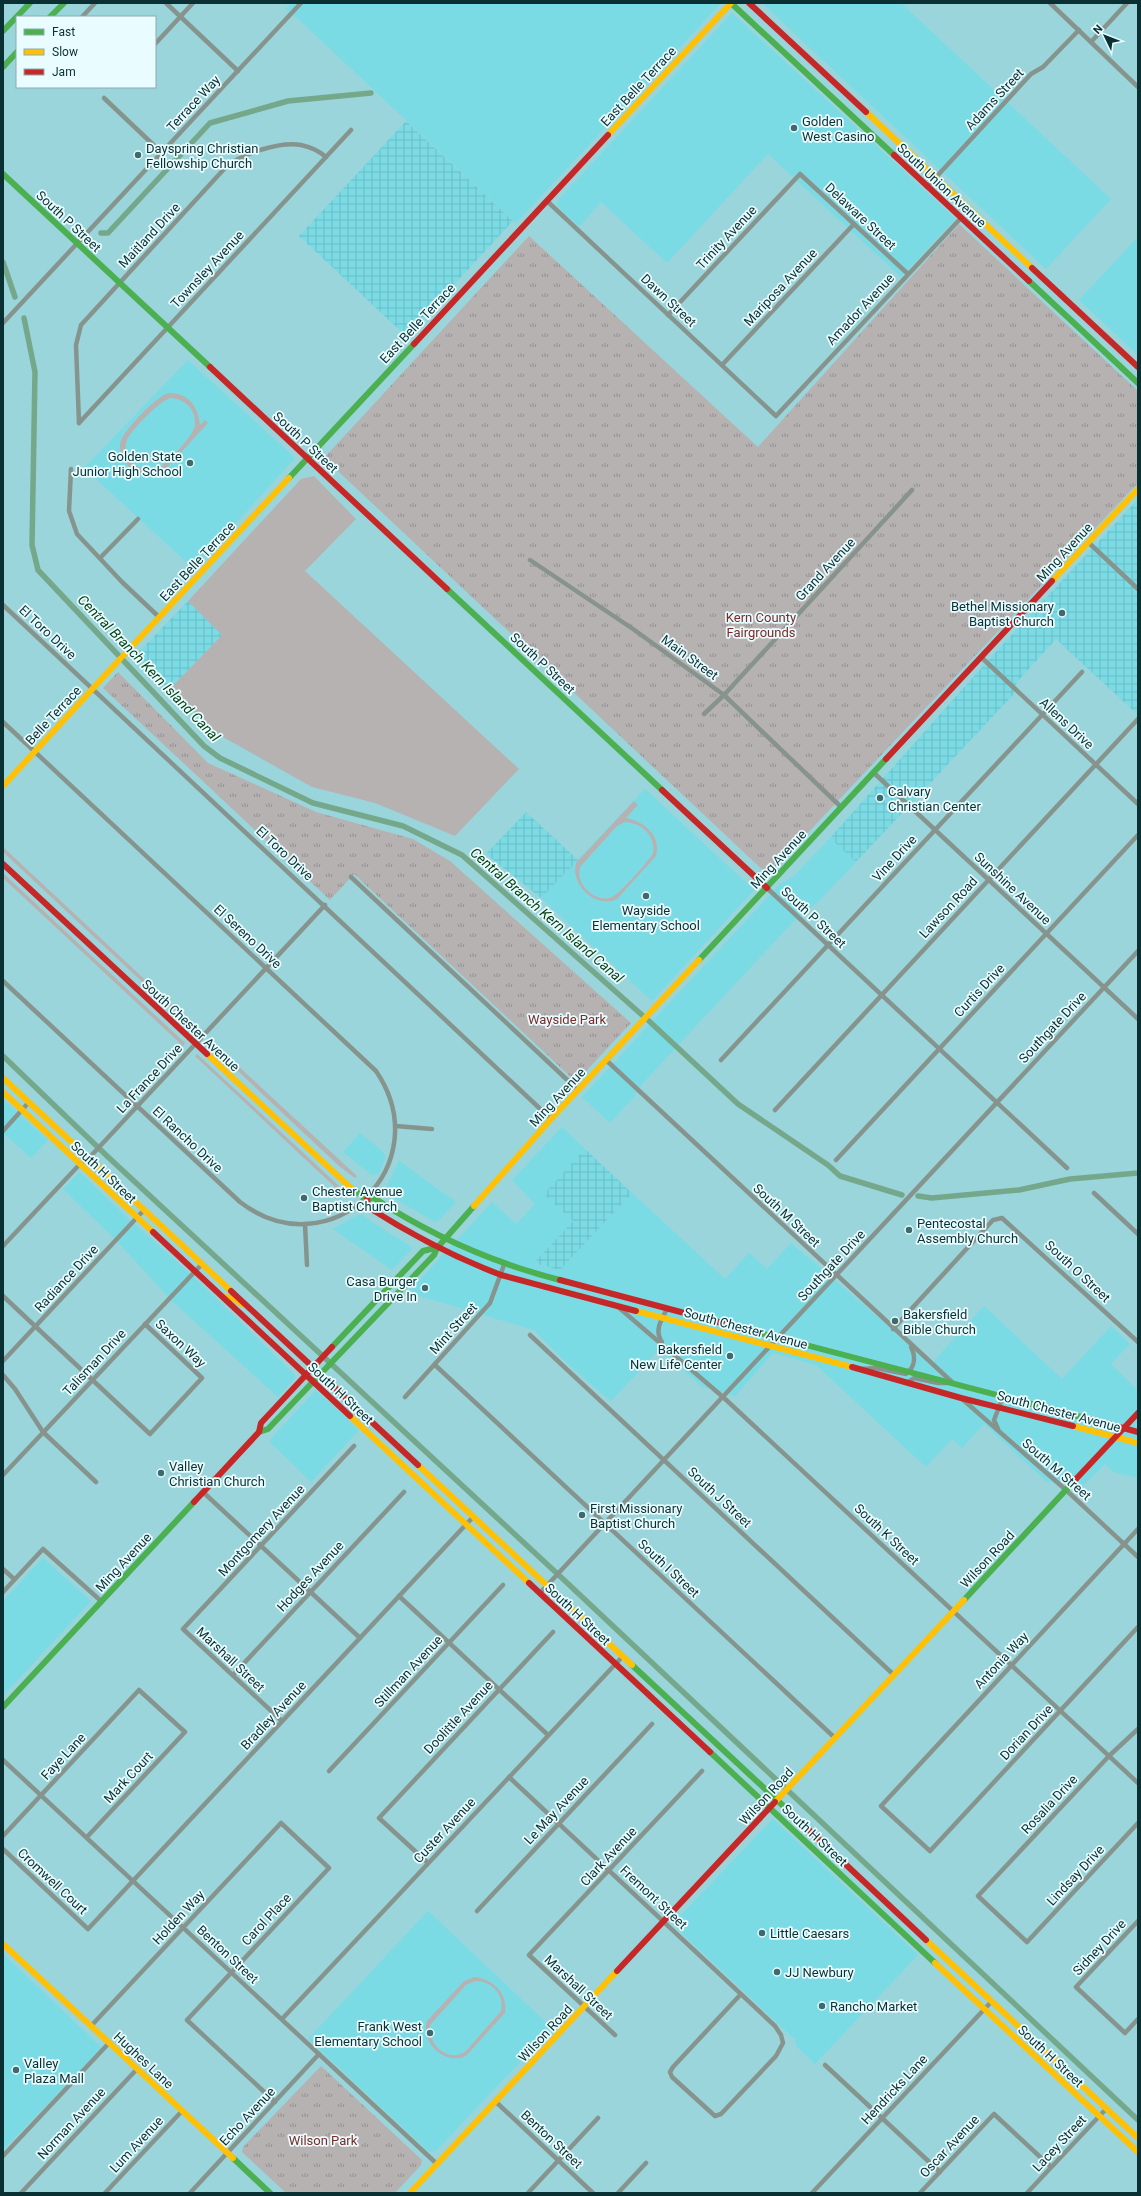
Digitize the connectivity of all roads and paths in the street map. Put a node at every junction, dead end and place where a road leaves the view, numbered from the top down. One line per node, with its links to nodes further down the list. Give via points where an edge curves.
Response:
1 (30, 3): 11 (main road)
2 (64, 3): 12 (main road)
3 (95, 3): 13 (street)
4 (166, 3): 14 (street)
5 (193, 3): 14 (street)
6 (301, 3): 22 (street, Terrace Way)
7 (731, 3): 31 (main road, South Union Avenue); 32 (main road, East Belle Terrace)
8 (749, 3): 30 (main road, South Union Avenue)
9 (1050, 3): 16 (street)
10 (1127, 3): 18 (street)
11 (18, 16)
12 (51, 16)
13 (83, 16)
14 (180, 17): 19 (street); 22 (street)
15 (16, 18): 17 (main road)
16 (1079, 30): 18 (street); 30 (street, Adams Street, via 1042,67 1031,74)
17 (3, 32)
18 (1091, 42): 23 (street)
19 (156, 43)
20 (16, 53): 21 (main road)
21 (3, 67)
22 (238, 71): 26 (street, Terrace Way)
23 (1138, 87)
24 (104, 98): 26 (street)
25 (351, 130): 27 (street, Townsley Avenue)
26 (162, 153): 35 (street, Terrace Way)
27 (326, 157): 37 (street, Maitland Drive, via 308,146 292,144 239,158 225,168); 40 (street, Townsley Avenue)
28 (3, 174): 35 (main road, South P Street)
29 (800, 174): 34 (street, Delaware Street); 38 (street, Trinity Avenue)
30 (936, 178): 31 (street, Adams Street); 42 (main road, South Union Avenue)
31 (927, 187): 33 (main road, South Union Avenue)
32 (546, 201): 38 (street, Dawn Street); 46 (main road, East Belle Terrace)
33 (961, 218): 36 (street, Amador Avenue); 43 (main road, South Union Avenue)
34 (854, 224): 36 (street, Delaware Street); 41 (street, Mariposa Avenue)
35 (77, 243): 37 (main road, South P Street); 39 (street, Terrace Way)
36 (908, 274): 44 (street, Amador Avenue)
37 (119, 282): 40 (main road, South P Street); 45 (street, Maitland Drive, via 86,319 76,338)
38 (668, 315): 41 (street, Dawn Street)
39 (3, 323)
40 (167, 328): 45 (street, Townsley Avenue); 46 (main road, South P Street)
41 (722, 365): 44 (street, Dawn Street)
42 (1138, 367)
43 (1138, 383)
44 (776, 416)
45 (79, 422)
46 (307, 458): 56 (main road, East Belle Terrace); 77 (main road, South P Street)
47 (71, 469): 52 (street, via 69,511 73,527 82,541)
48 (1138, 489): 51 (main road, Ming Avenue)
49 (912, 490): 61 (street, Grand Avenue)
50 (138, 519): 52 (street)
51 (1088, 542): 54 (street); 58 (main road, Ming Avenue)
52 (100, 558): 56 (street)
53 (530, 560): 61 (street, Main Street, via 633,629)
54 (1138, 589)
55 (3, 604): 60 (street, El Toro Drive)
56 (159, 617): 57 (main road, East Belle Terrace)
57 (121, 658): 60 (main road, Belle Terrace)
58 (981, 658): 63 (street, Allens Drive); 68 (main road, Ming Avenue)
59 (1082, 672): 63 (street, Vine Drive)
60 (93, 688): 66 (main road, Belle Terrace); 78 (street, El Toro Drive)
61 (724, 695): 62 (street, Grand Avenue); 71 (street, Main Street)
62 (704, 714)
63 (1042, 715): 67 (street, Allens Drive); 72 (street, Vine Drive)
64 (1138, 719): 67 (street, Lawson Road)
65 (3, 722): 66 (street, El Sereno Drive)
66 (34, 751): 69 (main road, Belle Terrace); 82 (street, El Sereno Drive)
67 (1096, 765): 70 (street, Allens Drive); 76 (street, Lawson Road)
68 (874, 772): 71 (main road, Ming Avenue); 72 (street, Sunshine Avenue)
69 (3, 786)
70 (1138, 804)
71 (841, 807): 77 (main road, Ming Avenue)
72 (935, 830): 76 (street, Sunshine Avenue); 80 (street, Vine Drive)
73 (1138, 835): 79 (street, Curtis Drive)
74 (3, 864): 87 (main road, South Chester Avenue)
75 (351, 878): 92 (street)
76 (989, 880): 79 (street, Sunshine Avenue); 85 (street, Lawson Road)
77 (766, 888): 80 (street, South P Street); 89 (main road, Ming Avenue)
78 (325, 905): 82 (street, La France Drive); 99 (street, El Toro Drive)
79 (1046, 934): 84 (street, Sunshine Avenue); 88 (street, Curtis Drive)
80 (828, 945): 85 (street, South P Street); 90 (street, Vine Drive)
81 (1138, 951): 84 (street, Southgate Drive)
82 (266, 968): 87 (street, La France Drive); 100 (street, El Sereno Drive, via 376,1071 391,1100)
83 (3, 981): 96 (street, El Rancho Drive)
84 (1104, 987): 86 (street, Sunshine Avenue); 95 (street, Southgate Drive)
85 (882, 995): 88 (street, South P Street); 98 (street, Lawson Road)
86 (1138, 1019)
87 (196, 1044): 96 (street, La France Drive); 108 (main road, South Chester Avenue, via 336,1174)
88 (939, 1049): 95 (street, South P Street); 104 (street, Curtis Drive)
89 (606, 1060): 92 (main road, Ming Avenue); 121 (street, South M Street)
90 (721, 1060)
91 (3, 1078): 94 (main road, South H Street)
92 (578, 1090): 99 (main road, Ming Avenue)
93 (3, 1092): 97 (main road, South H Street)
94 (29, 1102): 97 (street); 103 (main road, South H Street)
95 (997, 1102): 106 (street, South P Street); 121 (street, Southgate Drive)
96 (137, 1106): 103 (street, La France Drive); 111 (street, El Rancho Drive, via 247,1208 277,1221)
97 (23, 1110): 102 (street); 105 (main road, South H Street)
98 (774, 1110)
99 (551, 1119): 113 (main road, Ming Avenue)
100 (396, 1126): 101 (street); 108 (street, El Sereno Drive, via 389,1165)
101 (432, 1129)
102 (3, 1131)
103 (89, 1158): 105 (street, La France Drive); 109 (main road, South H Street)
104 (836, 1160)
105 (80, 1164): 110 (main road, South H Street); 114 (street, La France Drive)
106 (1067, 1168)
107 (1094, 1193): 112 (street)
108 (367, 1199): 111 (street, El Rancho Drive, via 337,1217); 113 (main road, South Chester Avenue, via 374,1198); 115 (main road, South Chester Avenue, via 368,1207)
109 (144, 1210): 110 (street, Radiance Drive); 116 (main road, South H Street)
110 (137, 1217): 119 (main road, South H Street); 129 (street, Radiance Drive)
111 (305, 1224): 117 (street)
112 (1138, 1234)
113 (444, 1240): 115 (main road, Ming Avenue); 118 (main road, South Chester Avenue)
114 (3, 1246)
115 (437, 1248): 120 (main road, South Chester Avenue); 139 (main road, Ming Avenue, via 423,1251); 142 (main road, Ming Avenue, via 434,1255)
116 (202, 1264): 119 (street, Talisman Drive); 126 (main road, South H Street)
117 (307, 1265)
118 (504, 1265): 120 (street, Mint Street); 125 (main road, South Chester Avenue)
119 (195, 1271): 123 (main road, South H Street); 128 (street, Talisman Drive)
120 (501, 1275): 124 (main road, South Chester Avenue); 138 (street, Mint Street, via 490,1303)
121 (836, 1275): 130 (street, South M Street); 132 (street, Southgate Drive)
122 (3, 1296): 129 (street)
123 (223, 1297): 126 (main road, via 233,1298); 144 (main road, South H Street)
124 (617, 1306): 127 (main road, South Chester Avenue); 136 (street, South K Street)
125 (667, 1309): 127 (street); 132 (main road, South Chester Avenue)
126 (257, 1314): 139 (main road, South H Street)
127 (662, 1318): 135 (main road, South Chester Avenue); 136 (street, via 658,1330)
128 (145, 1324): 145 (street, Talisman Drive); 145 (street, Saxon Way, via 202,1378 150,1434)
129 (35, 1326): 137 (street, Radiance Drive); 145 (street)
130 (893, 1329): 133 (street, South O Street, via 993,1220 1002,1218); 134 (street, South M Street)
131 (530, 1335): 164 (street, South J Street)
132 (778, 1338): 135 (street, Southgate Drive); 141 (main road, South Chester Avenue)
133 (1138, 1342)
134 (910, 1344): 141 (street, via 915,1358); 149 (street, South M Street)
135 (770, 1346): 140 (main road, South Chester Avenue); 151 (street, Southgate Drive)
136 (665, 1347): 151 (street, South K Street)
137 (3, 1361)
138 (435, 1365): 150 (street, Mint Street); 172 (street, South I Street)
139 (315, 1366): 142 (main road, South H Street); 144 (main road, Ming Avenue)
140 (859, 1370): 141 (street, via 876,1368 904,1375); 147 (main road, South Chester Avenue)
141 (909, 1371): 148 (main road, South Chester Avenue)
142 (323, 1373): 146 (main road, Ming Avenue); 170 (main road, South H Street)
143 (3, 1375): 157 (street)
144 (306, 1375): 146 (main road, South H Street); 158 (main road, Ming Avenue, via 261,1423)
145 (93, 1380): 157 (street, Talisman Drive)
146 (314, 1382): 158 (main road, Ming Avenue, via 268,1430); 171 (main road, South H Street)
147 (908, 1382): 148 (street, via 914,1378); 153 (main road, South Chester Avenue)
148 (947, 1383): 149 (main road, South Chester Avenue)
149 (954, 1384): 152 (main road, South Chester Avenue)
150 (405, 1397)
151 (723, 1397): 164 (street, Southgate Drive); 186 (street, South K Street)
152 (1003, 1397): 154 (street); 156 (main road, South Chester Avenue)
153 (961, 1398): 154 (main road, South Chester Avenue); 160 (street, South M Street)
154 (999, 1406): 160 (street, via 994,1420); 161 (main road, South Chester Avenue)
155 (1138, 1413): 156 (main road, Wilson Road)
156 (1123, 1428): 159 (main road, South Chester Avenue); 161 (main road, Wilson Road)
157 (43, 1432): 165 (street, Talisman Drive); 166 (street)
158 (259, 1432): 168 (main road, Ming Avenue)
159 (1138, 1432)
160 (1001, 1434): 167 (street, South M Street)
161 (1114, 1437): 162 (main road, South Chester Avenue); 167 (main road, Wilson Road)
162 (1138, 1443)
163 (354, 1446): 175 (street, Montgomery Avenue)
164 (664, 1460): 172 (street, Southgate Drive); 196 (street, South J Street)
165 (3, 1475)
166 (96, 1482)
167 (1066, 1490): 174 (street, South M Street); 186 (main road, Wilson Road)
168 (203, 1492): 175 (street); 185 (main road, Ming Avenue)
169 (404, 1492): 182 (street, Hodges Avenue)
170 (473, 1517): 171 (street, Bradley Avenue); 180 (main road, South H Street)
171 (466, 1524): 183 (main road, South H Street); 184 (street, Bradley Avenue)
172 (605, 1524): 180 (street, Southgate Drive); 205 (street, South I Street)
173 (1138, 1529): 174 (street, Antonia Way)
174 (1124, 1544): 176 (street, South M Street); 194 (street, Antonia Way)
175 (261, 1545): 182 (street); 188 (street, Montgomery Avenue)
176 (1138, 1557)
177 (3, 1568): 178 (street)
178 (14, 1579): 181 (street); 185 (street, via 44,1549)
179 (503, 1585): 191 (street, Stillman Avenue)
180 (547, 1586): 183 (street, Southgate Drive); 192 (main road, South H Street)
181 (3, 1592)
182 (311, 1592): 190 (street); 195 (street, Hodges Avenue)
183 (540, 1593): 193 (main road, South H Street)
184 (399, 1596): 190 (street, Bradley Avenue); 191 (street)
185 (101, 1601): 198 (main road, Ming Avenue)
186 (953, 1611): 194 (street, South K Street); 196 (main road, Wilson Road)
187 (1138, 1627): 199 (street, Dorian Drive)
188 (183, 1629): 195 (street, Marshall Street)
189 (553, 1632): 197 (street, Doolittle Avenue)
190 (360, 1638): 200 (street, Bradley Avenue)
191 (449, 1642): 197 (street); 208 (street, Stillman Avenue)
192 (623, 1656): 193 (street, Custer Avenue); 213 (main road, South H Street)
193 (615, 1663): 204 (street, Custer Avenue); 214 (main road, South H Street)
194 (1011, 1665): 199 (street, South K Street); 220 (street, Antonia Way, via 881,1806)
195 (233, 1675): 200 (street, Marshall Street)
196 (894, 1675): 205 (main road, Wilson Road)
197 (499, 1689): 204 (street); 221 (street, Doolittle Avenue, via 379,1818)
198 (3, 1707)
199 (1060, 1711): 206 (street, South K Street); 220 (street, Dorian Drive)
200 (282, 1721): 224 (street, Bradley Avenue)
201 (652, 1724): 215 (street, Le May Avenue)
202 (1138, 1729): 206 (street, Rosalia Drive)
203 (184, 1732): 212 (street, Faye Lane, via 139,1690); 218 (street, Mark Court)
204 (548, 1735): 210 (street, Custer Avenue)
205 (835, 1738): 213 (main road, Wilson Road)
206 (1109, 1756): 211 (street, South K Street); 230 (street, Rosalia Drive, via 978,1896)
207 (3, 1760): 212 (street, Benton Street)
208 (329, 1771)
209 (702, 1771): 223 (street, Clark Avenue)
210 (509, 1776): 215 (street, Fremont Street); 221 (street, Custer Avenue)
211 (1138, 1783)
212 (42, 1795): 217 (street, Faye Lane); 218 (street, Benton Street)
213 (777, 1800): 214 (main road, Wilson Road); 235 (main road, South H Street)
214 (770, 1808): 226 (main road, Wilson Road); 237 (main road, South H Street)
215 (559, 1823): 223 (street, Fremont Street); 225 (street, Le May Avenue)
216 (1138, 1823): 230 (street, Lindsay Drive)
217 (3, 1836)
218 (87, 1837): 224 (street, Benton Street)
219 (3, 1849): 229 (street, Cromwell Court)
220 (930, 1851)
221 (428, 1863): 238 (street, Custer Avenue)
222 (329, 1868): 228 (street, Holden Way, via 281,1823); 233 (street, Carol Place)
223 (609, 1870): 226 (street, Fremont Street); 232 (street, Clark Avenue)
224 (133, 1880): 228 (street, Benton Street); 229 (street, Bradley Avenue)
225 (477, 1911)
226 (664, 1921): 234 (street, Fremont Street); 236 (main road, Wilson Road)
227 (1138, 1921): 239 (street, Sidney Drive, via 1076,1987 1125,2033)
228 (184, 1928): 233 (street, Benton Street); 240 (street, Holden Way)
229 (88, 1929)
230 (1027, 1942)
231 (3, 1944): 240 (main road, Hughes Lane)
232 (529, 1955): 236 (street, Marshall Street)
233 (232, 1972): 238 (street, Benton Street); 247 (street, Carol Place, via 187,2020)
234 (741, 1994): 234 (street, Fremont Street, via 781,2035 783,2043 776,2056 719,2116 712,2114 670,2072)
235 (992, 2001): 237 (street, Hendricks Lane); 248 (main road, South H Street)
236 (584, 2008): 241 (street, Marshall Street); 246 (main road, Wilson Road)
237 (984, 2008): 250 (main road, South H Street); 252 (street, Hendricks Lane)
238 (282, 2019): 243 (street, Benton Street)
239 (1138, 2019)
240 (91, 2026): 242 (main road, Hughes Lane)
241 (615, 2035)
242 (109, 2043): 245 (main road, Hughes Lane); 256 (street)
243 (319, 2054): 247 (street, Echo Avenue); 259 (street, Benton Street)
244 (825, 2065): 252 (street)
245 (137, 2069): 249 (main road, Hughes Lane); 262 (street, Norman Avenue)
246 (495, 2101): 257 (street, Benton Street); 259 (main road, Wilson Road)
247 (275, 2102): 255 (street, Echo Avenue)
248 (1106, 2109): 250 (street, Lacey Street); 253 (main road, South H Street)
249 (182, 2111): 255 (main road, Hughes Lane); 263 (street, Lum Avenue)
250 (1099, 2116): 254 (main road, South H Street); 260 (street, Lacey Street)
251 (598, 2118): 257 (street)
252 (882, 2118): 261 (street); 270 (street, Hendricks Lane)
253 (1138, 2138)
254 (1138, 2152)
255 (227, 2153): 264 (street, Echo Avenue); 265 (main road, Hughes Lane)
256 (3, 2156)
257 (559, 2161): 267 (street); 268 (street, Benton Street)
258 (646, 2163): 269 (street)
259 (437, 2164): 266 (main road, Wilson Road)
260 (1052, 2168): 261 (street, Oscar Avenue, via 994,2114); 272 (street, Lacey Street)
261 (940, 2172): 271 (street, Oscar Avenue)
262 (21, 2193)
263 (105, 2193)
264 (190, 2193)
265 (270, 2193)
266 (410, 2193)
267 (528, 2193)
268 (593, 2193)
269 (618, 2193)
270 (812, 2193)
271 (920, 2193)
272 (1028, 2193)

